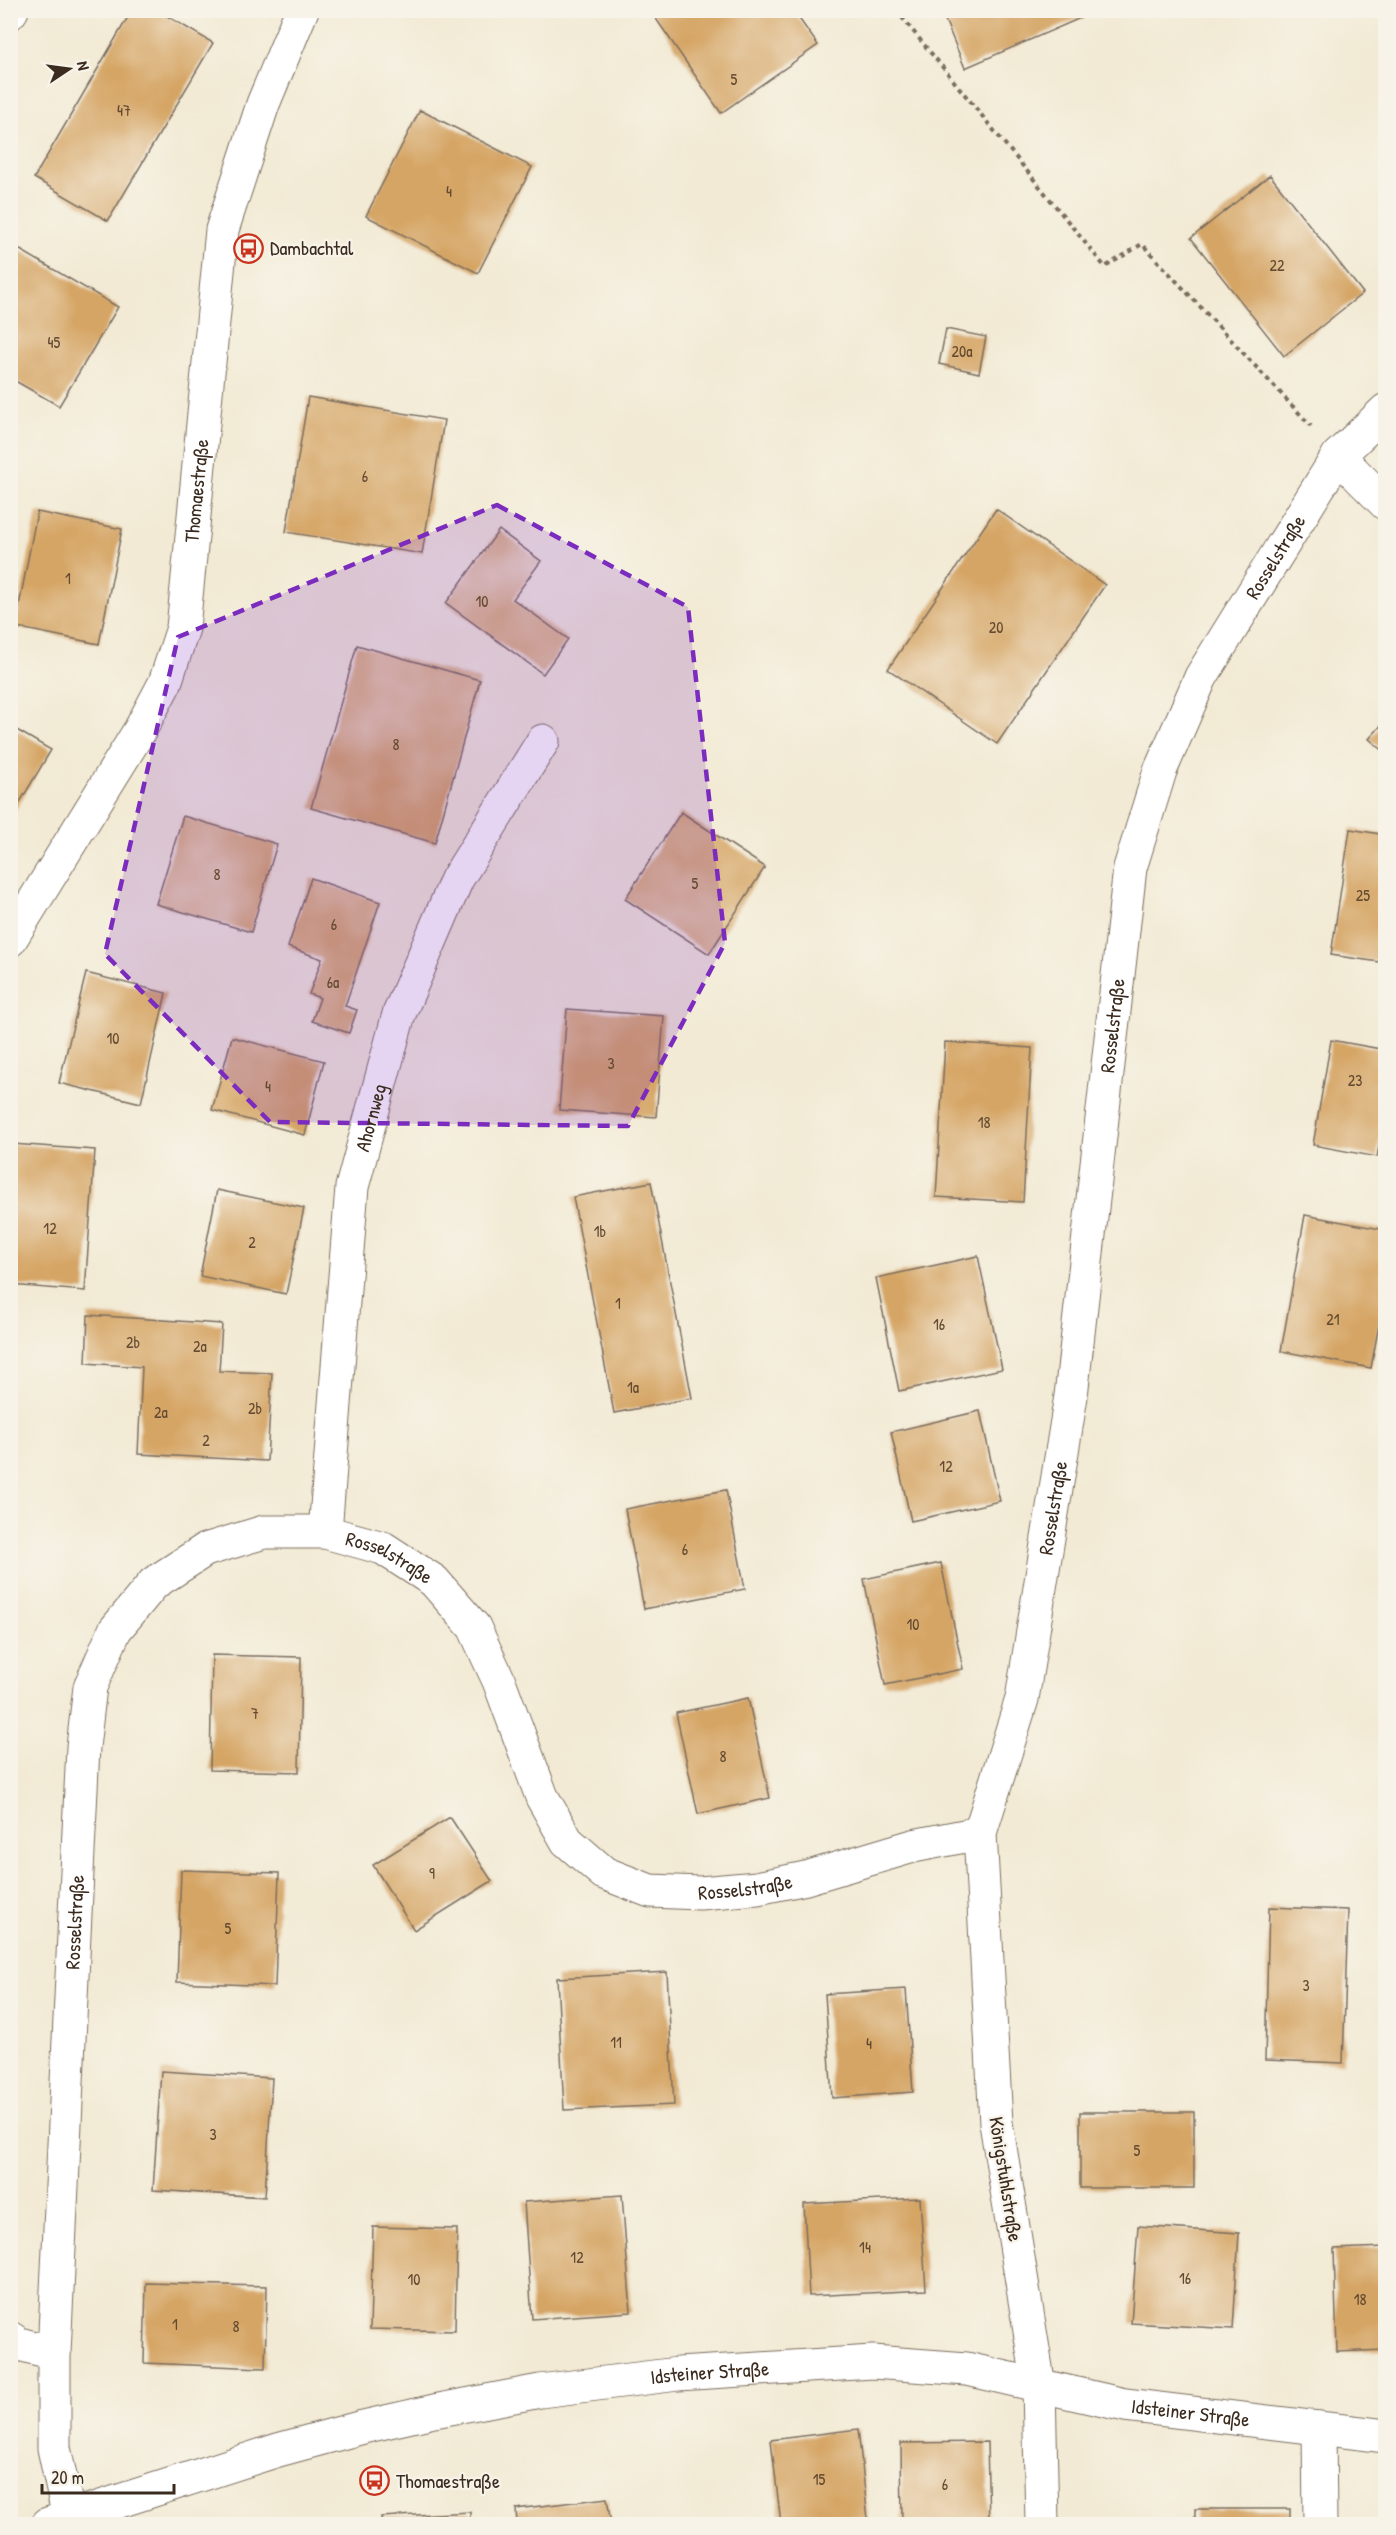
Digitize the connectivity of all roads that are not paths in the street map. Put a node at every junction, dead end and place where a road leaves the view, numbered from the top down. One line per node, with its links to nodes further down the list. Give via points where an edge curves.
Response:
1 (302, 10): 6 (street, Thomaestraße, via 263,104 222,230 183,628 165,683 140,730)
2 (1386, 410): 3 (street, Rosselstraße)
3 (1338, 456): 4 (street); 8 (street, Rosselstraße, via 1201,677 1160,771 1130,868 1071,1396 1022,1699)
4 (1386, 504)
5 (543, 741): 7 (street, Ahornweg, via 457,879 399,1014 352,1187)
6 (10, 940)
7 (325, 1532): 8 (street, Rosselstraße, via 383,1548 434,1581 474,1626 542,1797 567,1841 604,1873 650,1891 700,1893 758,1888 913,1846); 10 (street, Rosselstraße, via 264,1532 205,1550 154,1583 115,1630 90,1687 83,1747)
8 (980, 1833): 11 (street, Königstuhlstraße, via 996,2122)
9 (10, 2338): 10 (street)
10 (54, 2353): 14 (street, Rosselstraße)
11 (1039, 2386): 12 (street, Idsteiner Straße, via 1125,2405); 14 (street, Idsteiner Straße, via 967,2369 873,2362 678,2374 540,2391 434,2411 278,2450); 15 (street, Königstuhlstraße)
12 (1320, 2428): 13 (street, Idsteiner Straße); 16 (street)
13 (1386, 2436)
14 (58, 2521)
15 (1042, 2524)
16 (1320, 2524)

